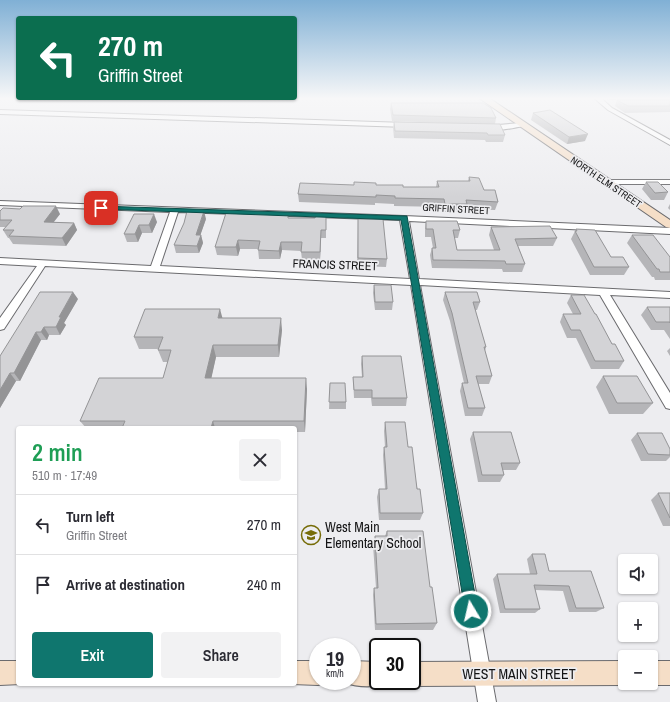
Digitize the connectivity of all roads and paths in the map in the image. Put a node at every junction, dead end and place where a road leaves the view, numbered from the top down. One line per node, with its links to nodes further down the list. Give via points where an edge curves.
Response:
1 (529, 131): 4 (street, NORTH ELM STREET)
2 (648, 131): 3 (street)
3 (670, 143)
4 (605, 182): 5 (street); 9 (street, NORTH ELM STREET)
5 (670, 182)
6 (0, 203): 7 (street, GRIFFIN STREET)
7 (175, 210): 8 (street, GRIFFIN STREET); 13 (street)
8 (404, 218): 10 (street, GRIFFIN STREET); 14 (street)
9 (670, 225)
10 (670, 231)
11 (0, 261): 12 (street, FRANCIS STREET)
12 (43, 263): 13 (street, FRANCIS STREET); 17 (street)
13 (154, 270): 14 (street, FRANCIS STREET)
14 (416, 281): 15 (street, FRANCIS STREET); 27 (street)
15 (603, 291): 16 (street, FRANCIS STREET); 18 (street)
16 (670, 295)
17 (0, 326)
18 (670, 404)
19 (0, 673): 20 (street)
20 (16, 673)
21 (297, 673): 22 (street)
22 (309, 673)
23 (618, 673): 27 (street, WEST MAIN STREET)
24 (658, 673): 25 (street)
25 (670, 673)
26 (421, 674): 27 (street, WEST MAIN STREET)
27 (482, 674): 28 (street)
28 (487, 702)

